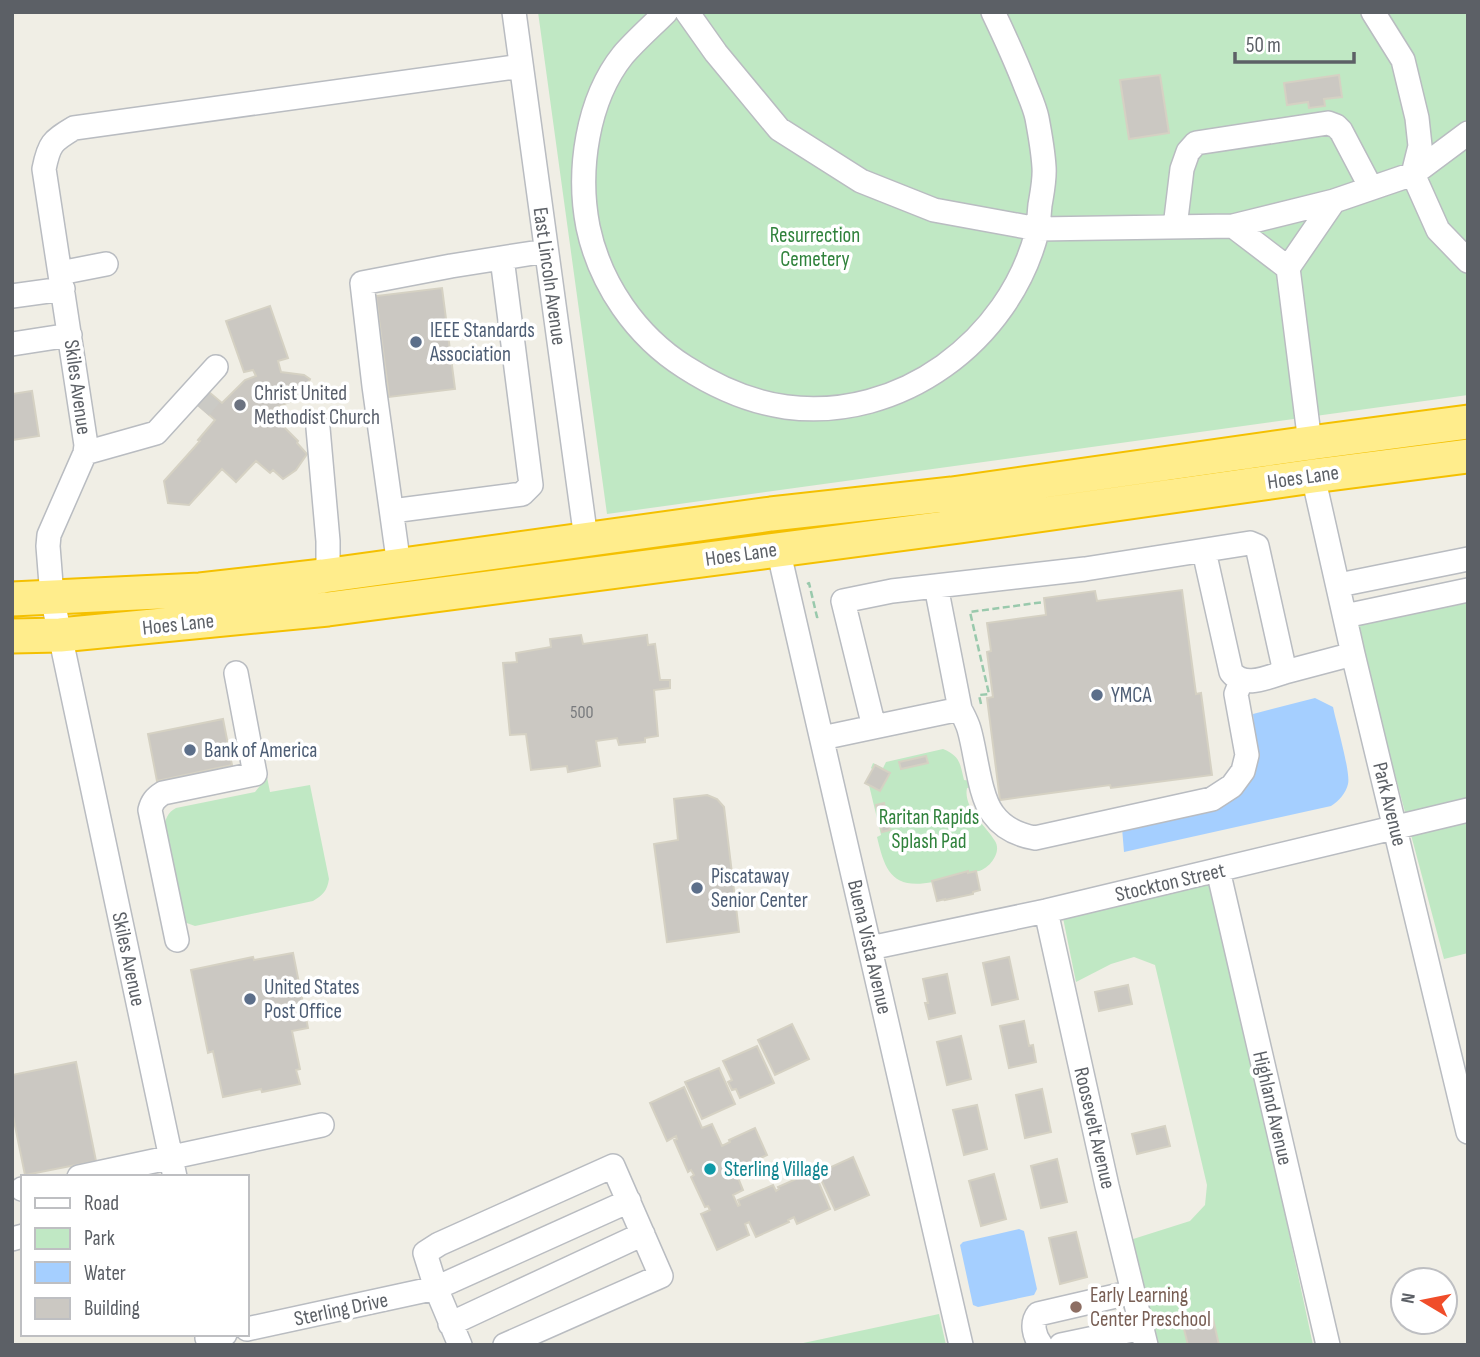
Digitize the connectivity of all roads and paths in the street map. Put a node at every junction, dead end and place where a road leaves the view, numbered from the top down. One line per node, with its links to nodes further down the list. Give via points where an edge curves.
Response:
1 (514, 12): 6 (street, East Lincoln Avenue)
2 (666, 12): 13 (street, via 624,55 602,92 586,152 583,197 591,237 617,298 648,337 697,375 786,407 828,408 900,391 939,371 985,330 1016,285)
3 (687, 12): 13 (street, via 779,129 861,181 934,211)
4 (993, 12): 13 (street, via 1037,115 1044,169)
5 (1373, 12): 8 (street, via 1403,61 1412,95 1420,146)
6 (521, 66): 14 (street, East Lincoln Avenue); 19 (street, Skiles Avenue, via 74,128 47,151 44,169)
7 (1468, 133): 8 (street)
8 (1413, 174): 9 (street); 16 (street, via 1438,230)
9 (1371, 188): 10 (street); 12 (street, via 1341,131 1328,123 1196,143 1182,169)
10 (1334, 201): 11 (street); 18 (street)
11 (1233, 226): 12 (street); 18 (street)
12 (1175, 227): 13 (street)
13 (1038, 229)
14 (546, 251): 15 (street); 31 (street, East Lincoln Avenue)
15 (502, 258): 30 (street, via 362,283); 30 (street, via 531,485 522,494)
16 (1468, 261)
17 (106, 264): 19 (street)
18 (1288, 268): 26 (street)
19 (61, 281): 20 (street); 21 (street, Skiles Avenue)
20 (12, 296)
21 (70, 335): 22 (street); 27 (street, Skiles Avenue)
22 (12, 344)
23 (1468, 422): 26 (highway, Hoes Lane)
24 (318, 428): 36 (street)
25 (156, 433): 25 (street, via 180,431 220,385 216,367); 27 (street)
26 (1310, 443): 31 (highway, Hoes Lane)
27 (85, 453): 41 (street, Skiles Avenue, via 50,535)
28 (1468, 456): 29 (highway, Hoes Lane)
29 (1314, 476): 32 (highway, Hoes Lane); 38 (street, Park Avenue)
30 (392, 511): 35 (street)
31 (586, 539): 35 (highway, Hoes Lane)
32 (778, 549): 46 (highway, Hoes Lane, via 328,609); 54 (street, Buena Vista Avenue)
33 (1205, 551): 39 (street); 49 (street, via 1250,543 1257,546); 51 (street, via 1231,672)
34 (1468, 559): 38 (street)
35 (399, 566): 36 (highway, Hoes Lane)
36 (328, 575): 41 (highway, Hoes Lane, via 200,590)
37 (800, 585): 44 (path, via 809,583 817,617)
38 (1339, 585): 45 (street, Park Avenue)
39 (936, 586): 52 (street); 53 (street, via 843,601)
40 (1468, 590): 45 (street)
41 (52, 597): 42 (highway, Hoes Lane); 46 (street, Skiles Avenue)
42 (12, 599)
43 (1044, 602): 52 (path, via 970,612 989,694 979,695)
44 (821, 616)
45 (1345, 616): 48 (street, Park Avenue)
46 (60, 635): 47 (highway, Hoes Lane); 63 (street, Skiles Avenue)
47 (12, 636)
48 (1353, 654): 49 (street); 56 (street, Park Avenue)
49 (1285, 672): 51 (street)
50 (236, 673): 59 (street, via 255,774 163,793 150,810)
51 (1241, 681): 52 (street, via 1236,694 1247,755 1243,771 1231,786 1212,799 1035,838 1006,828 991,813 968,726)
52 (970, 708): 53 (street)
53 (874, 727): 54 (street)
54 (822, 738): 60 (street, Buena Vista Avenue)
55 (1468, 810): 56 (street, Stockton Street)
56 (1395, 827): 57 (street, Stockton Street); 62 (street, Park Avenue)
57 (1218, 870): 58 (street, Stockton Street); 76 (street, Highland Avenue)
58 (1046, 911): 60 (street, Stockton Street); 68 (street, Roosevelt Avenue)
59 (177, 940)
60 (870, 948): 73 (street, Buena Vista Avenue)
61 (322, 1125): 63 (street)
62 (1468, 1132)
63 (173, 1167): 64 (street)
64 (98, 1175)
65 (628, 1201): 66 (street); 67 (street, Sterling Drive); 67 (street, via 613,1166 538,1199 425,1253)
66 (643, 1234): 70 (street); 72 (street, via 661,1276)
67 (436, 1288): 69 (street, Sterling Drive); 70 (street)
68 (1133, 1292): 71 (street, Roosevelt Avenue); 74 (street, via 1038,1314 1034,1329)
69 (248, 1329)
70 (455, 1334)
71 (1144, 1336): 75 (street)
72 (505, 1345)
73 (961, 1345)
74 (1041, 1345)
75 (1061, 1345)
76 (1328, 1345)

